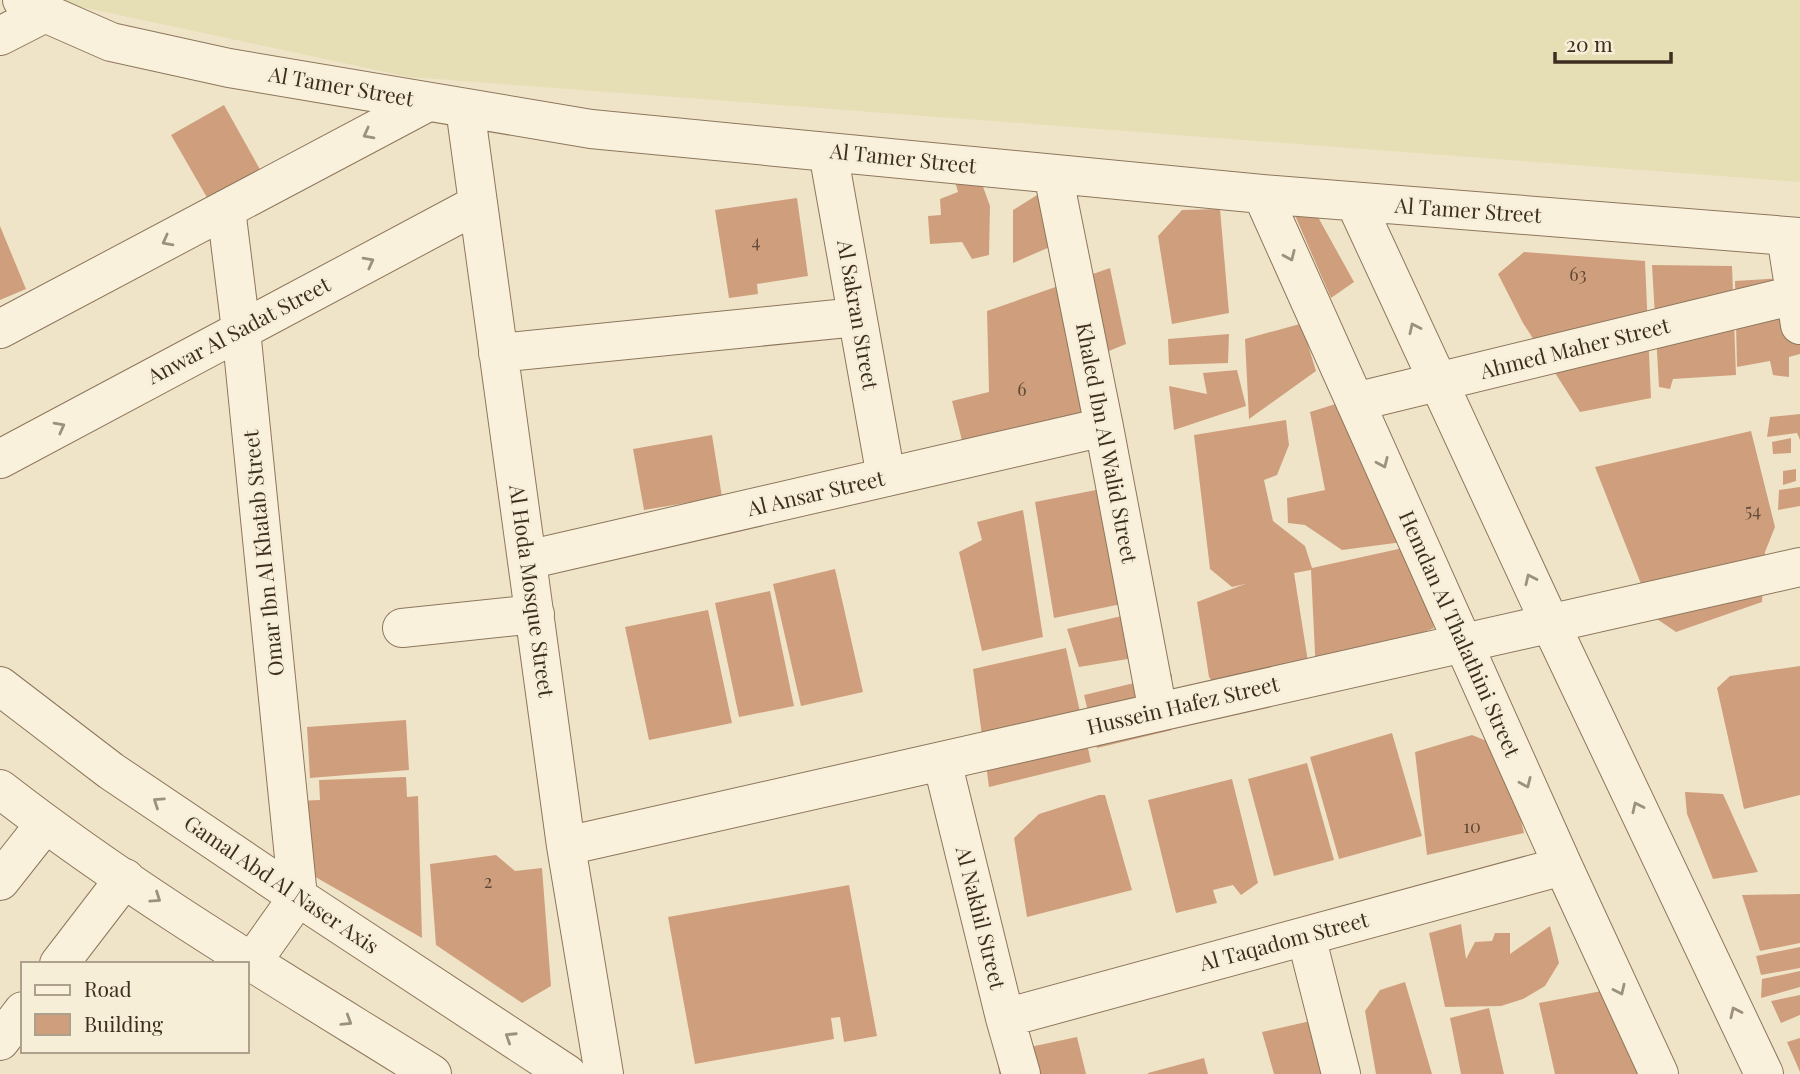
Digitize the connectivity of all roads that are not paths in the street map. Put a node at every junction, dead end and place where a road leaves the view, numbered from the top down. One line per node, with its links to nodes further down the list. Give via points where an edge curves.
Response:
1 (34, 7): 2 (street); 3 (street, Al Tamer Street, via 111,42 229,68)
2 (0, 36)
3 (447, 105): 4 (street, Al Tamer Street, via 591,129); 8 (street, Al Hoda Mosque Street); 9 (street, one-way to 9)
4 (828, 152): 5 (street, Al Tamer Street); 12 (street, Al Sakran Street)
5 (1052, 174): 6 (street, Al Tamer Street); 18 (street, Khaled Ibn Al Walid Street)
6 (1262, 194): 7 (street, Al Tamer Street); 17 (street, Hemdan Al Thalathini Street, one-way to 17)
7 (1355, 202): 10 (street, Al Tamer Street); 16 (street, one-way to 7)
8 (478, 204): 14 (street, Anwar Al Sadat Street, one-way to 8); 15 (street, Al Hoda Mosque Street)
9 (226, 209): 13 (street, one-way to 13); 14 (street, Omar Ibn Al Khatab Street)
10 (1793, 236): 11 (street)
11 (1798, 310): 16 (street, Ahmed Maher Street)
12 (857, 317): 15 (street); 20 (street, Al Sakran Street)
13 (0, 329)
14 (242, 330): 19 (street, Anwar Al Sadat Street, one-way to 14); 36 (street, Omar Ibn Al Khatab Street)
15 (498, 354): 21 (street, Al Hoda Mosque Street)
16 (1438, 382): 17 (street, Ahmed Maher Street); 24 (street, one-way to 16)
17 (1355, 402): 26 (street, Hemdan Al Thalathini Street, one-way to 26)
18 (1104, 427): 20 (street, Al Ansar Street); 28 (street, Khaled Ibn Al Walid Street)
19 (0, 459)
20 (886, 477): 21 (street, Al Ansar Street)
21 (527, 560): 23 (street, Al Hoda Mosque Street)
22 (1800, 567): 24 (street, Hussein Hafez Street)
23 (535, 614): 25 (street); 32 (street, Al Hoda Mosque Street)
24 (1550, 623): 26 (street, Hussein Hafez Street); 49 (street, one-way to 24)
25 (402, 628)
26 (1463, 643): 28 (street, Hussein Hafez Street); 33 (street, Hemdan Al Thalathini Street, one-way to 33)
27 (0, 686): 36 (street, Gamal Abd Al Naser Axis, one-way to 27, via 111,771)
28 (1158, 712): 29 (street, Hussein Hafez Street)
29 (942, 761): 32 (street, Hussein Hafez Street); 41 (street, Al Nakhil Street)
30 (0, 789): 31 (street)
31 (45, 824): 34 (street); 35 (street)
32 (566, 846): 45 (street, Al Hoda Mosque Street)
33 (1563, 866): 37 (street, Al Taqadom Street); 48 (street, Hemdan Al Thalathini Street, one-way to 48)
34 (125, 878): 38 (street); 39 (street, one-way to 39)
35 (0, 881)
36 (298, 897): 39 (street); 44 (street, Gamal Abd Al Naser Axis, one-way to 36)
37 (1306, 936): 41 (street, Al Taqadom Street); 47 (street)
38 (61, 962)
39 (252, 962): 43 (street, one-way to 43)
40 (21, 1015): 42 (street)
41 (1005, 1018): 46 (street, Al Nakhil Street)
42 (0, 1041)
43 (432, 1074)
44 (568, 1074)
45 (604, 1074)
46 (1021, 1074)
47 (1341, 1074)
48 (1659, 1074)
49 (1764, 1074)

